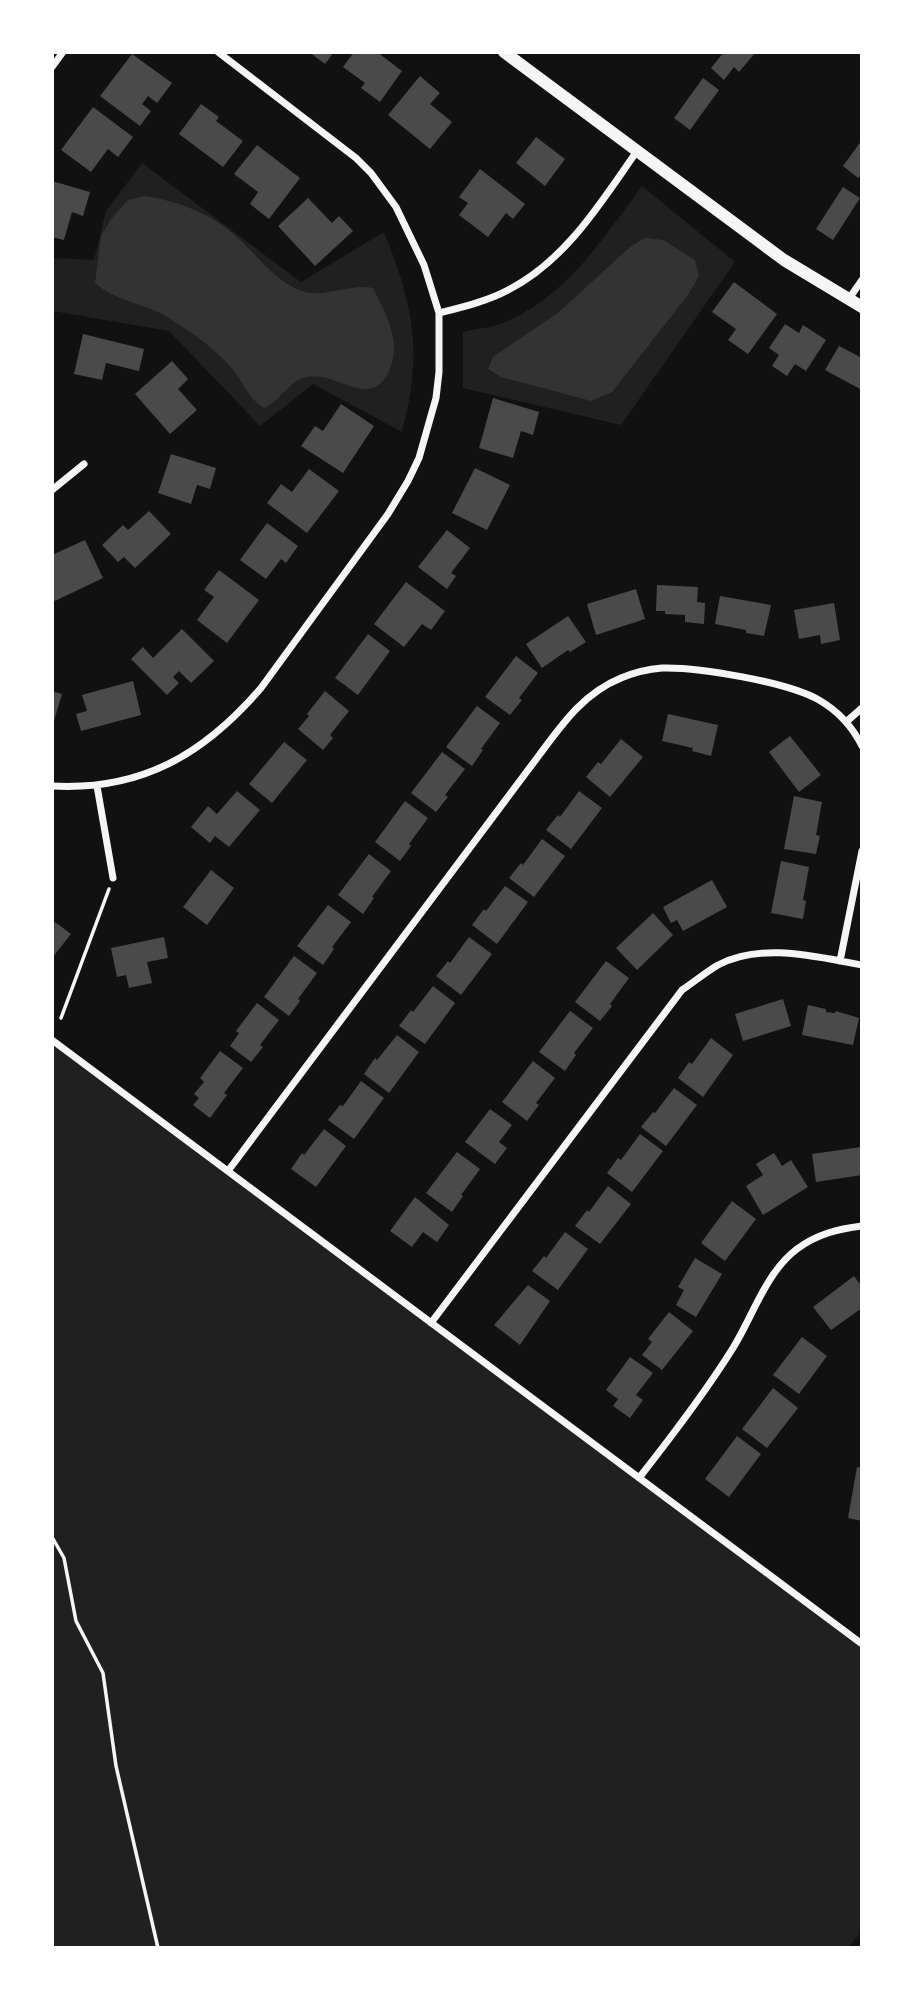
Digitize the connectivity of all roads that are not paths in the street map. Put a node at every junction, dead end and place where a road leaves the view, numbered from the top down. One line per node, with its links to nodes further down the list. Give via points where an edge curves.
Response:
1 (63, 52): 4 (street)
2 (218, 52): 9 (street, via 371,173 414,241)
3 (504, 52): 5 (street)
4 (52, 67)
5 (637, 151): 7 (street, via 784,260); 9 (street, via 589,218 552,259 510,289)
6 (862, 280): 7 (street)
7 (848, 300): 8 (street)
8 (862, 307)
9 (439, 313): 16 (street, via 436,398 419,458 388,514 261,688 224,728 169,764)
10 (84, 464): 11 (street)
11 (52, 491)
12 (862, 708): 13 (street)
13 (846, 722): 14 (street); 22 (street, via 821,701 795,690 693,669 641,672 599,689 572,711)
14 (862, 747)
15 (52, 786): 16 (street)
16 (97, 786): 18 (street)
17 (862, 851): 19 (street)
18 (113, 878)
19 (840, 961): 20 (street); 24 (street, via 793,953 742,956 719,965 682,990)
20 (862, 965)
21 (52, 1040): 22 (street)
22 (228, 1171): 24 (street)
23 (862, 1226): 25 (street, via 823,1234 786,1259 707,1388)
24 (431, 1323): 25 (street)
25 (639, 1478): 26 (street)
26 (862, 1644)

